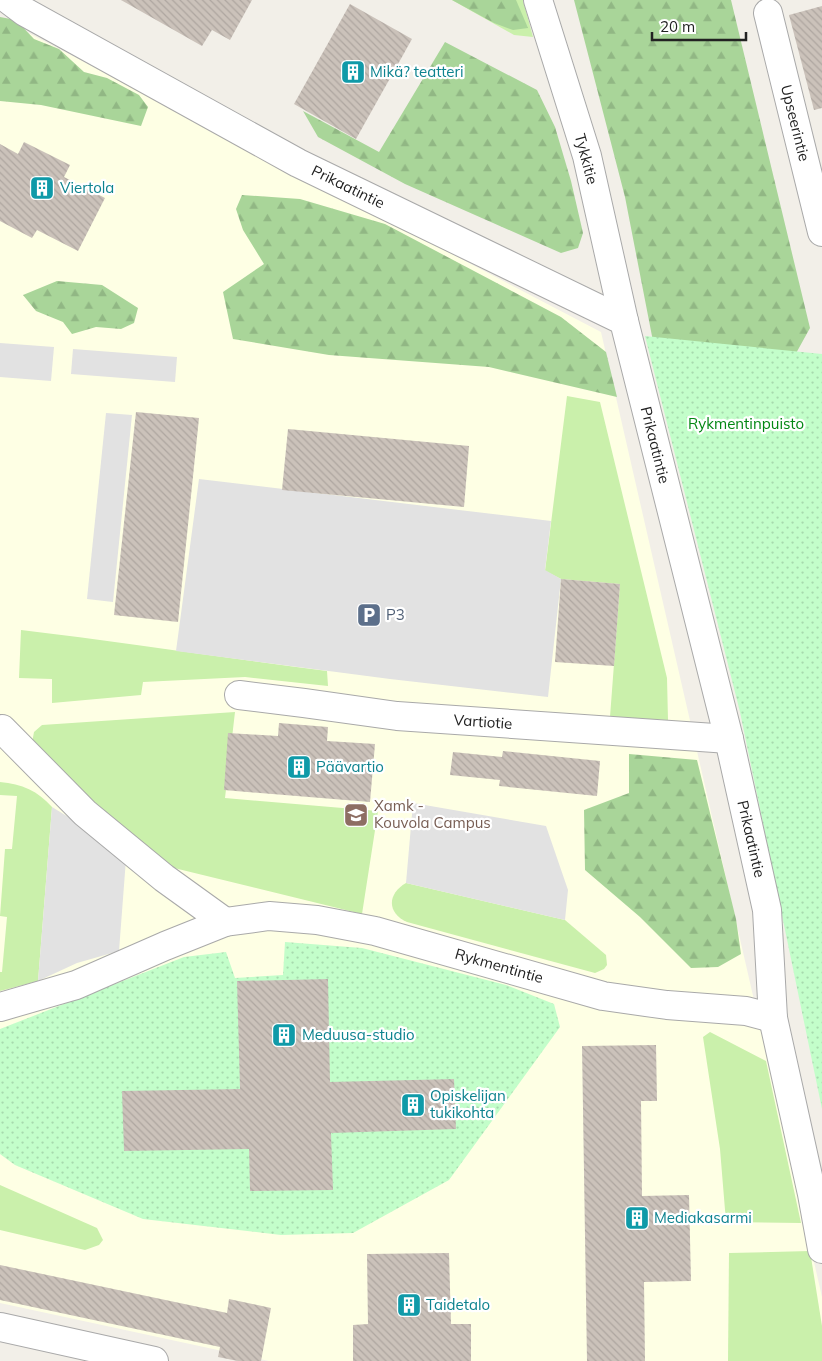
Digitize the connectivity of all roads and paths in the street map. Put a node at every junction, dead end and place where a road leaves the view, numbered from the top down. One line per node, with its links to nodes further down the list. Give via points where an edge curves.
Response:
1 (9, 0): 5 (street, Prikaatintie, via 25,12 298,162)
2 (538, 0): 5 (street, Tykkitie, via 586,156)
3 (768, 13): 4 (street, Upseerintie)
4 (822, 232)
5 (624, 320): 8 (street, Prikaatintie)
6 (239, 695): 8 (street, Vartiotie, via 397,716)
7 (2, 729): 9 (street, via 84,813)
8 (729, 740): 11 (street, Prikaatintie, via 767,910)
9 (225, 922): 10 (street, Rykmentintie, via 76,985); 11 (street, Rykmentintie, via 269,916 317,920 375,931 603,996 746,1011)
10 (0, 1007)
11 (773, 1018): 12 (street, Prikaatintie)
12 (822, 1249)
13 (0, 1326): 14 (street)
14 (154, 1361)

